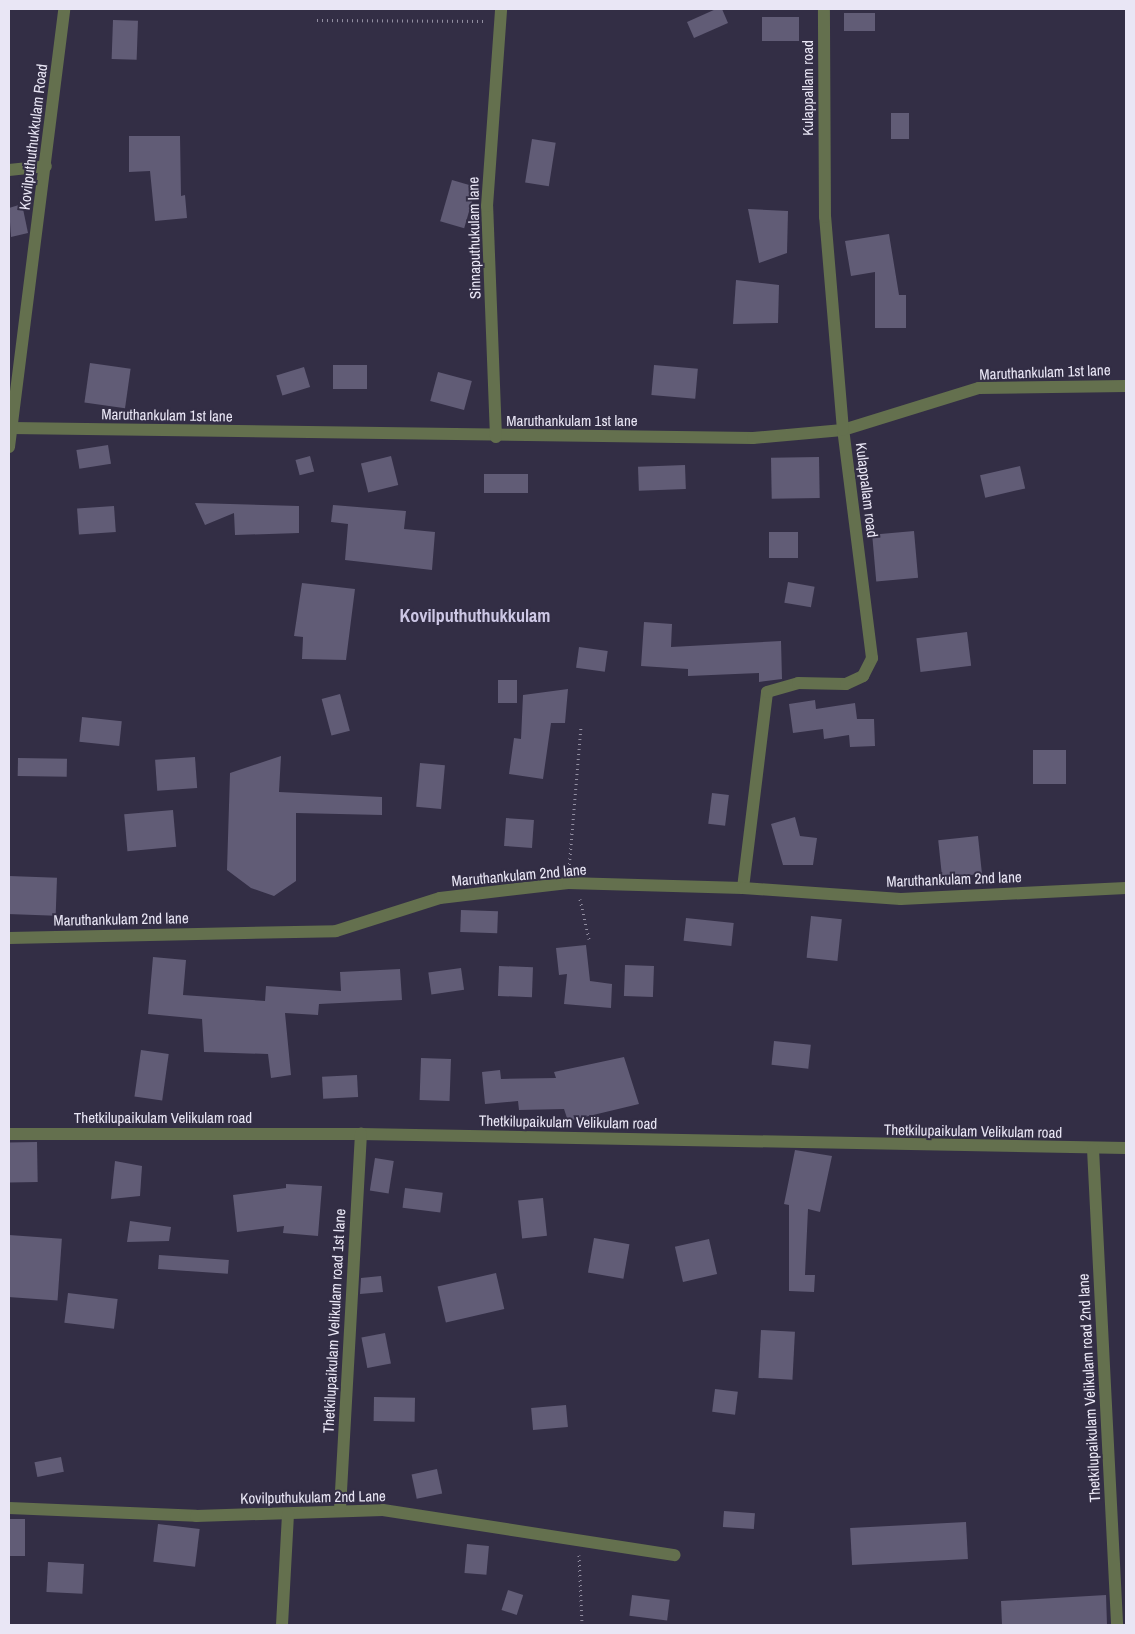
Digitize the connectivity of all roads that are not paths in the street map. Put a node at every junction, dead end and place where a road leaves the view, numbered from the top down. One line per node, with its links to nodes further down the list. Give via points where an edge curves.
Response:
1 (64, 9): 4 (street, Kovilputhuthukkulam Road)
2 (824, 9): 8 (street, Kulappallam road, via 825,218)
3 (501, 14): 9 (street, Sinnaputhukulam lane, via 487,206)
4 (46, 166): 5 (street); 7 (street, Kovilputhuthukkulam Road)
5 (9, 170)
6 (1126, 386): 8 (street, Maruthankulam 1st lane, via 980,388)
7 (11, 428): 9 (street, Maruthankulam 1st lane); 10 (street, Kovilputhuthukkulam Road)
8 (843, 430): 9 (street, Maruthankulam 1st lane, via 753,438); 11 (street, Kulappallam road, via 872,658 863,676 846,684 798,683 767,692)
9 (496, 437)
10 (9, 447)
11 (743, 888): 12 (street, Maruthankulam 2nd lane, via 901,899); 13 (street, Maruthankulam 2nd lane, via 568,883 440,898 336,931)
12 (1126, 888)
13 (9, 938)
14 (9, 1134): 15 (street, Thetkilupaikulam Velikulam road)
15 (361, 1134): 17 (street, Thetkilupaikulam Velikulam road); 19 (street, Thetkilupaikulam Velikulam road 1st lane)
16 (1126, 1148): 17 (street, Thetkilupaikulam Velikulam road)
17 (1092, 1150): 23 (street, Thetkilupaikulam Velikulam road 2nd lane)
18 (9, 1508): 20 (street, Kovilputhukulam 2nd Lane, via 196,1516)
19 (340, 1509): 20 (street, Kovilputhukulam 2nd Lane); 21 (street, Kovilputhukulam 2nd Lane, via 383,1510)
20 (288, 1514): 22 (street)
21 (675, 1555)
22 (282, 1625)
23 (1117, 1625)

